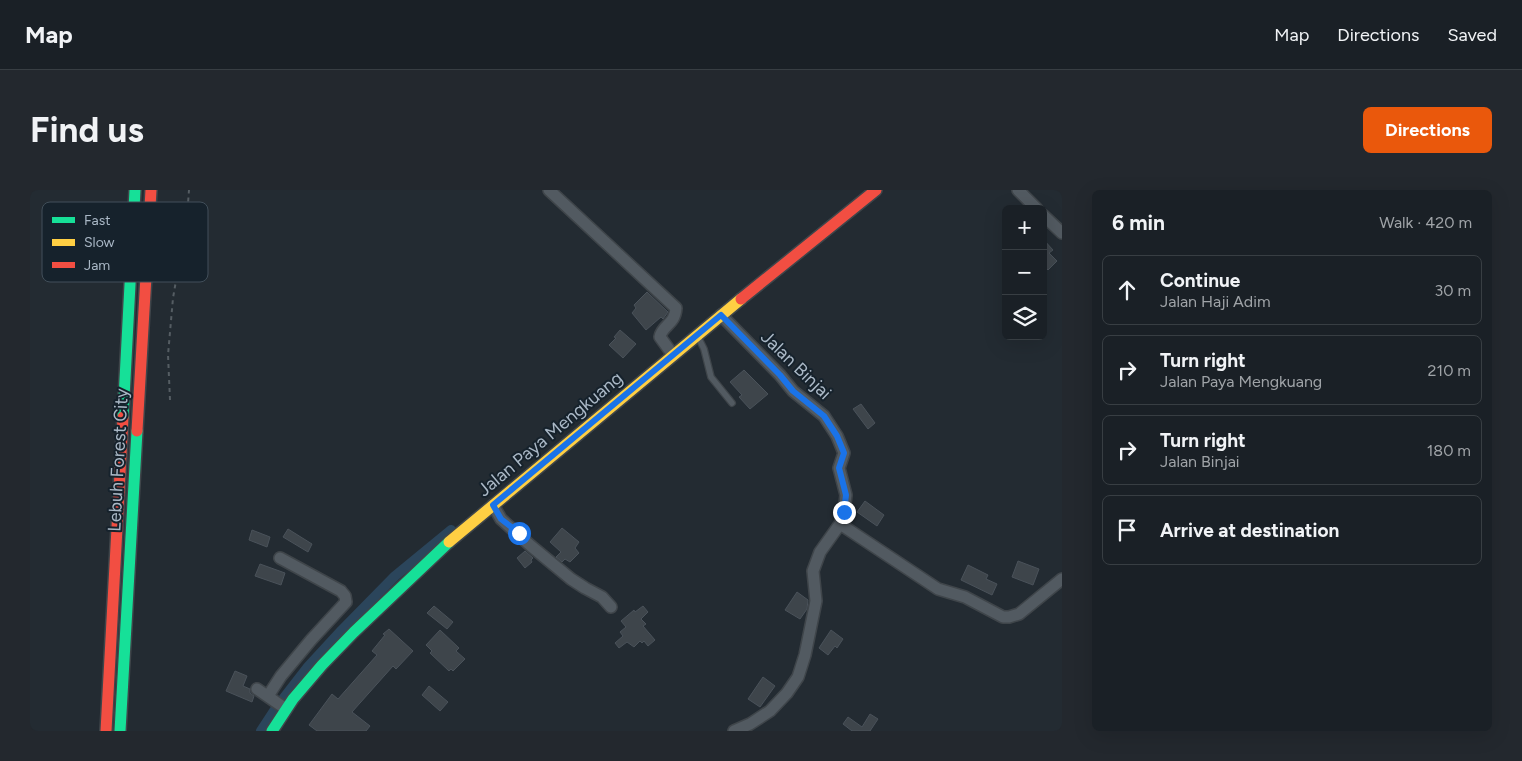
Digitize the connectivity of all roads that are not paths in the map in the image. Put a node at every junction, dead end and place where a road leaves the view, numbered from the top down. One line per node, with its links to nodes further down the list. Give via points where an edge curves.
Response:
1 (549, 190): 11 (street, via 676,308 676,316 660,337)
2 (876, 190): 9 (main road, Jalan Paya Mengkuang)
3 (1018, 190): 4 (street)
4 (1033, 205)
5 (1047, 219): 6 (street)
6 (1062, 233)
7 (131, 282): 22 (main road, Lebuh Forest City)
8 (146, 282): 23 (main road, Lebuh Forest City)
9 (721, 315): 10 (main road, Jalan Paya Mengkuang); 14 (street, Jalan Binjai, via 793,391 824,416 837,436 844,453 839,468 846,495)
10 (696, 335): 11 (main road, Jalan Paya Mengkuang); 12 (lane, via 704,349 711,377)
11 (673, 355): 13 (main road, Jalan Paya Mengkuang)
12 (732, 403)
13 (493, 505): 17 (street, via 501,519 531,546); 20 (main road, Jalan Paya Mengkuang, via 447,542 354,632)
14 (840, 524): 16 (street, via 938,588 965,597 1002,617 1019,614); 21 (street, Jalan Binjai, via 820,552 813,571 816,601 798,677 770,711)
15 (280, 558): 19 (street, via 336,588 345,596 346,602 311,640)
16 (1062, 579)
17 (611, 607)
18 (257, 689): 19 (street)
19 (268, 696): 20 (street)
20 (286, 709): 24 (main road, Jalan Paya Mengkuang)
21 (750, 724): 25 (street, Jalan Binjai); 26 (street)
22 (106, 731)
23 (120, 731)
24 (272, 731)
25 (734, 731)
26 (761, 731)

